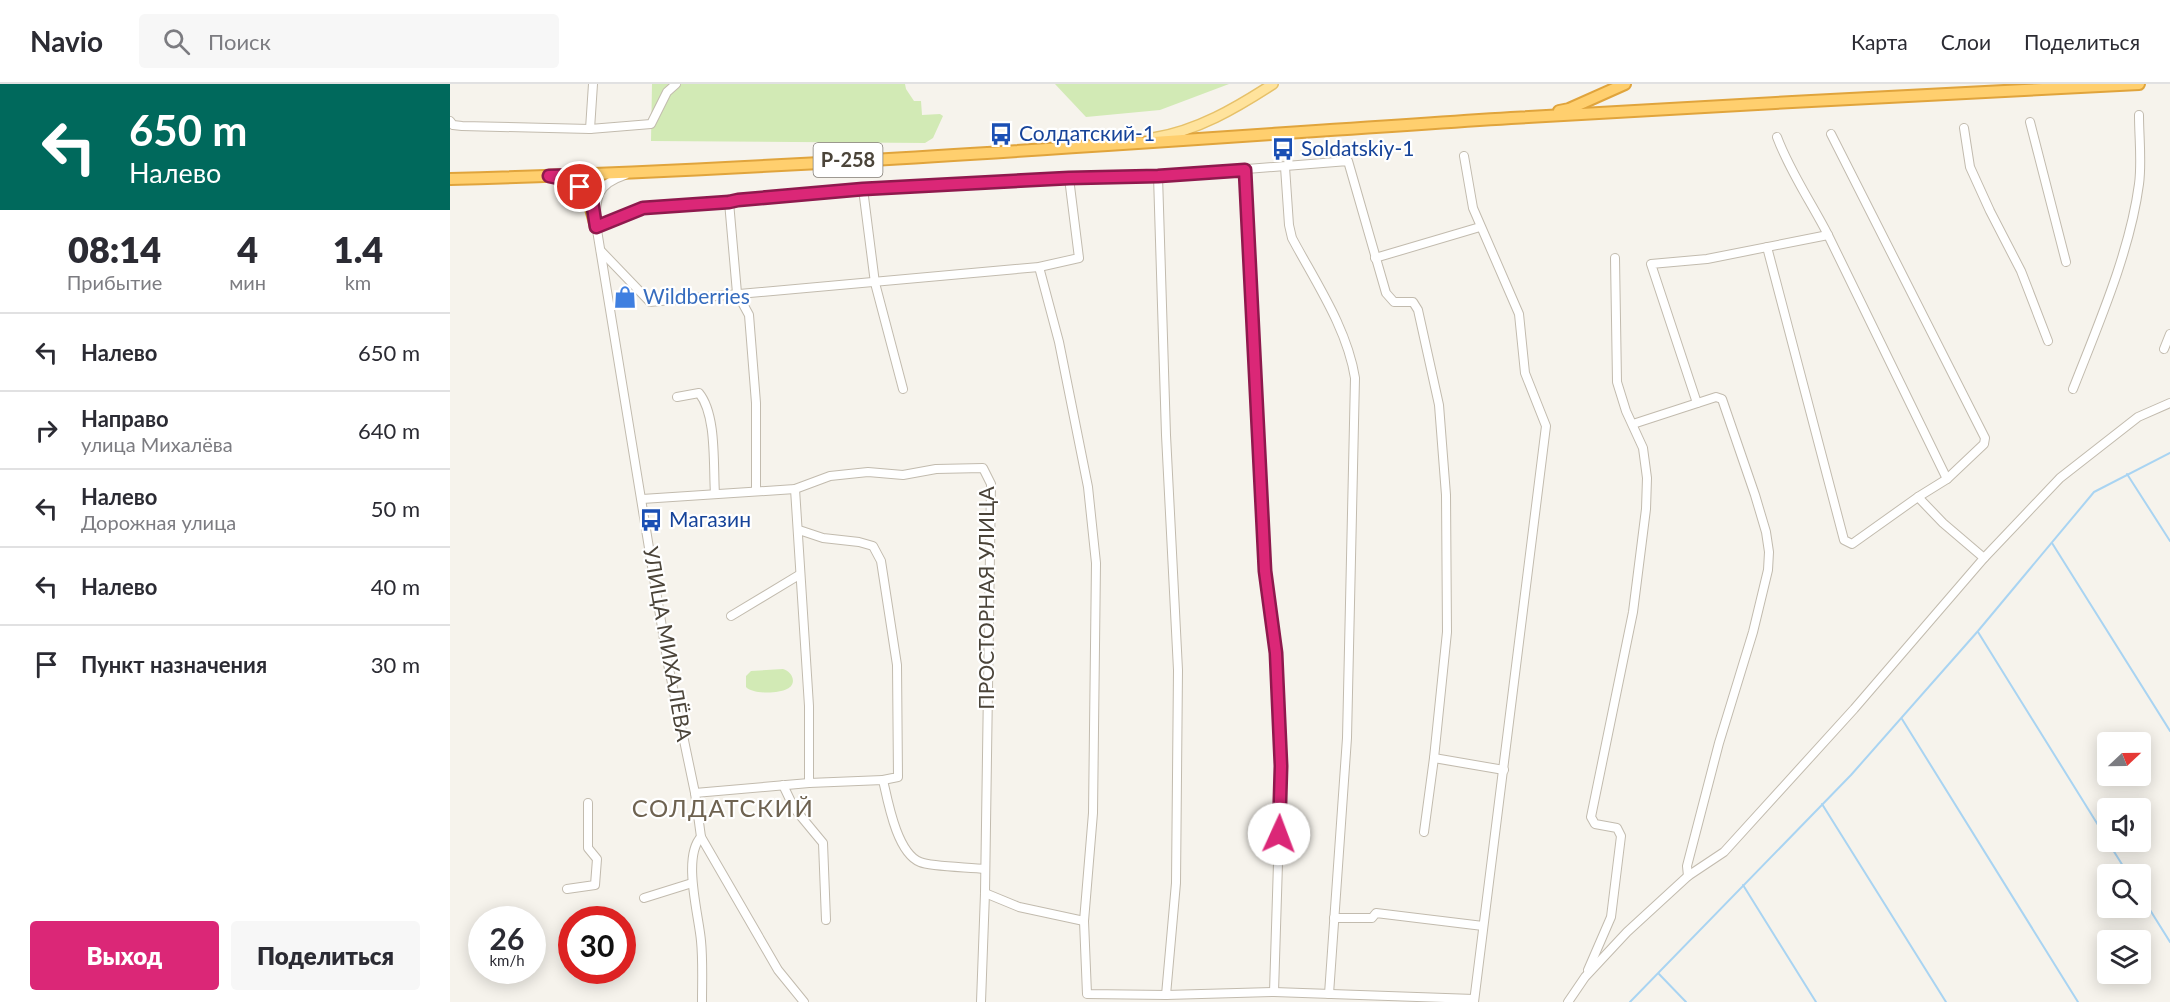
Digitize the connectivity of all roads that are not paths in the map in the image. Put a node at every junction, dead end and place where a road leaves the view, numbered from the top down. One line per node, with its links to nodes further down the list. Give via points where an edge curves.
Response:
1 (593, 84): 11 (street)
2 (676, 84): 11 (street, via 667,92 651,124)
3 (1273, 84): 14 (main road, via 1188,130)
4 (1625, 84): 7 (highway, Р-258, via 1569,109)
5 (2139, 84): 7 (highway)
6 (2139, 115): 41 (street, via 2139,182 2134,212 2101,318)
7 (1514, 118): 14 (highway, Р-258)
8 (450, 121): 11 (street, via 462,126)
9 (2030, 122): 33 (street)
10 (1964, 128): 38 (street, via 1970,167 2021,271)
11 (590, 129)
12 (1831, 135): 46 (street, via 1985,438 1984,444)
13 (1777, 137): 28 (street)
14 (1108, 145): 18 (highway, Р-258)
15 (1464, 156): 27 (street)
16 (1285, 166): 17 (street); 31 (street, via 1348,161); 71 (street, via 1292,238 1343,334 1355,378 1348,727)
17 (1245, 170): 21 (street); 76 (street, via 1265,571 1276,653 1281,766)
18 (630, 172): 19 (highway, Р-258); 26 (street, via 602,187 596,205)
19 (588, 175): 20 (highway, Р-258); 26 (street, УЛИЦА МИХАЛЁВА)
20 (549, 176): 23 (highway, Р-258); 26 (highway, via 580,187)
21 (1158, 176): 22 (street); 78 (street, via 1178,670 1176,883)
22 (1069, 178): 24 (street); 34 (street, via 1079,258)
23 (450, 179)
24 (863, 189): 25 (street); 35 (street)
25 (729, 202): 26 (street, via 643,208); 36 (street)
26 (596, 227): 30 (street, УЛИЦА МИХАЛЁВА)
27 (1480, 227): 31 (street); 57 (street, via 1520,314 1525,373 1546,426)
28 (1828, 235): 29 (street); 46 (street)
29 (1767, 247): 43 (street, via 1707,259 1652,264); 50 (street, via 1844,540 1852,544)
30 (601, 251): 36 (street, via 650,302); 51 (street, УЛИЦА МИХАЛЁВА)
31 (1375, 258): 56 (street, via 1389,298 1394,302 1413,302 1418,310 1439,405 1446,495 1446,632)
32 (1615, 258): 45 (street, via 1617,382)
33 (2066, 262)
34 (1039, 267): 35 (street); 73 (street, via 1059,342 1088,487 1096,563 1094,813)
35 (875, 283): 36 (street); 40 (street)
36 (737, 293): 48 (street, via 749,315 756,403)
37 (2170, 334): 39 (street)
38 (2048, 341)
39 (2164, 349)
40 (903, 389)
41 (2073, 389)
42 (677, 397): 49 (street, via 699,393 706,402)
43 (1696, 403): 45 (street); 66 (street, via 1722,399 1766,532 1769,552 1753,632 1719,743 1687,866)
44 (2170, 403): 53 (street, via 2138,417 2060,478)
45 (1633, 424): 75 (street, via 1643,448 1646,509 1633,612 1591,817 1595,824 1617,828 1621,836 1611,917)
46 (1947, 479): 50 (street)
47 (795, 489): 48 (street, ПРОСТОРНАЯ УЛИЦА); 52 (street); 65 (street, ПРОСТОРНАЯ УЛИЦА, via 830,476 983,468 991,484)
48 (756, 491): 49 (street, ПРОСТОРНАЯ УЛИЦА)
49 (715, 494): 51 (street, ПРОСТОРНАЯ УЛИЦА)
50 (1918, 497): 53 (street)
51 (642, 499): 61 (street, УЛИЦА МИХАЛЁВА, via 668,664)
52 (799, 530): 54 (street); 58 (street, via 873,546 881,561 897,665 898,777)
53 (1984, 558): 66 (street, via 1724,852)
54 (799, 575): 55 (street); 59 (street, via 809,706)
55 (731, 616)
56 (1434, 758): 57 (street); 63 (street)
57 (1504, 770): 74 (street)
58 (883, 780): 59 (street); 65 (street, via 892,817 908,854 921,863)
59 (809, 783): 60 (street)
60 (783, 785): 61 (street); 72 (street, via 794,808 823,843)
61 (695, 793): 64 (street, УЛИЦА МИХАЛЁВА)
62 (588, 803): 68 (street, via 588,848 597,859 595,885)
63 (1424, 832)
64 (701, 837): 67 (street, via 696,842); 82 (street, via 778,970)
65 (985, 869): 69 (street, ПРОСТОРНАЯ УЛИЦА)
66 (1688, 876): 75 (street)
67 (692, 883): 70 (street); 81 (street, via 701,941)
68 (567, 889)
69 (985, 893): 73 (street, via 1019,907); 83 (street, ПРОСТОРНАЯ УЛИЦА)
70 (644, 898)
71 (1334, 918): 74 (street, via 1372,918 1377,913); 77 (street)
72 (826, 920)
73 (1084, 921): 79 (street, via 1087,994)
74 (1483, 926): 80 (street)
75 (1585, 977): 84 (street)
76 (1274, 992): 77 (street); 78 (street)
77 (1329, 994): 80 (street)
78 (1166, 995): 79 (street)
79 (1118, 998)
80 (1474, 1001)
81 (702, 1002)
82 (804, 1002)
83 (981, 1002)
84 (1568, 1002)

